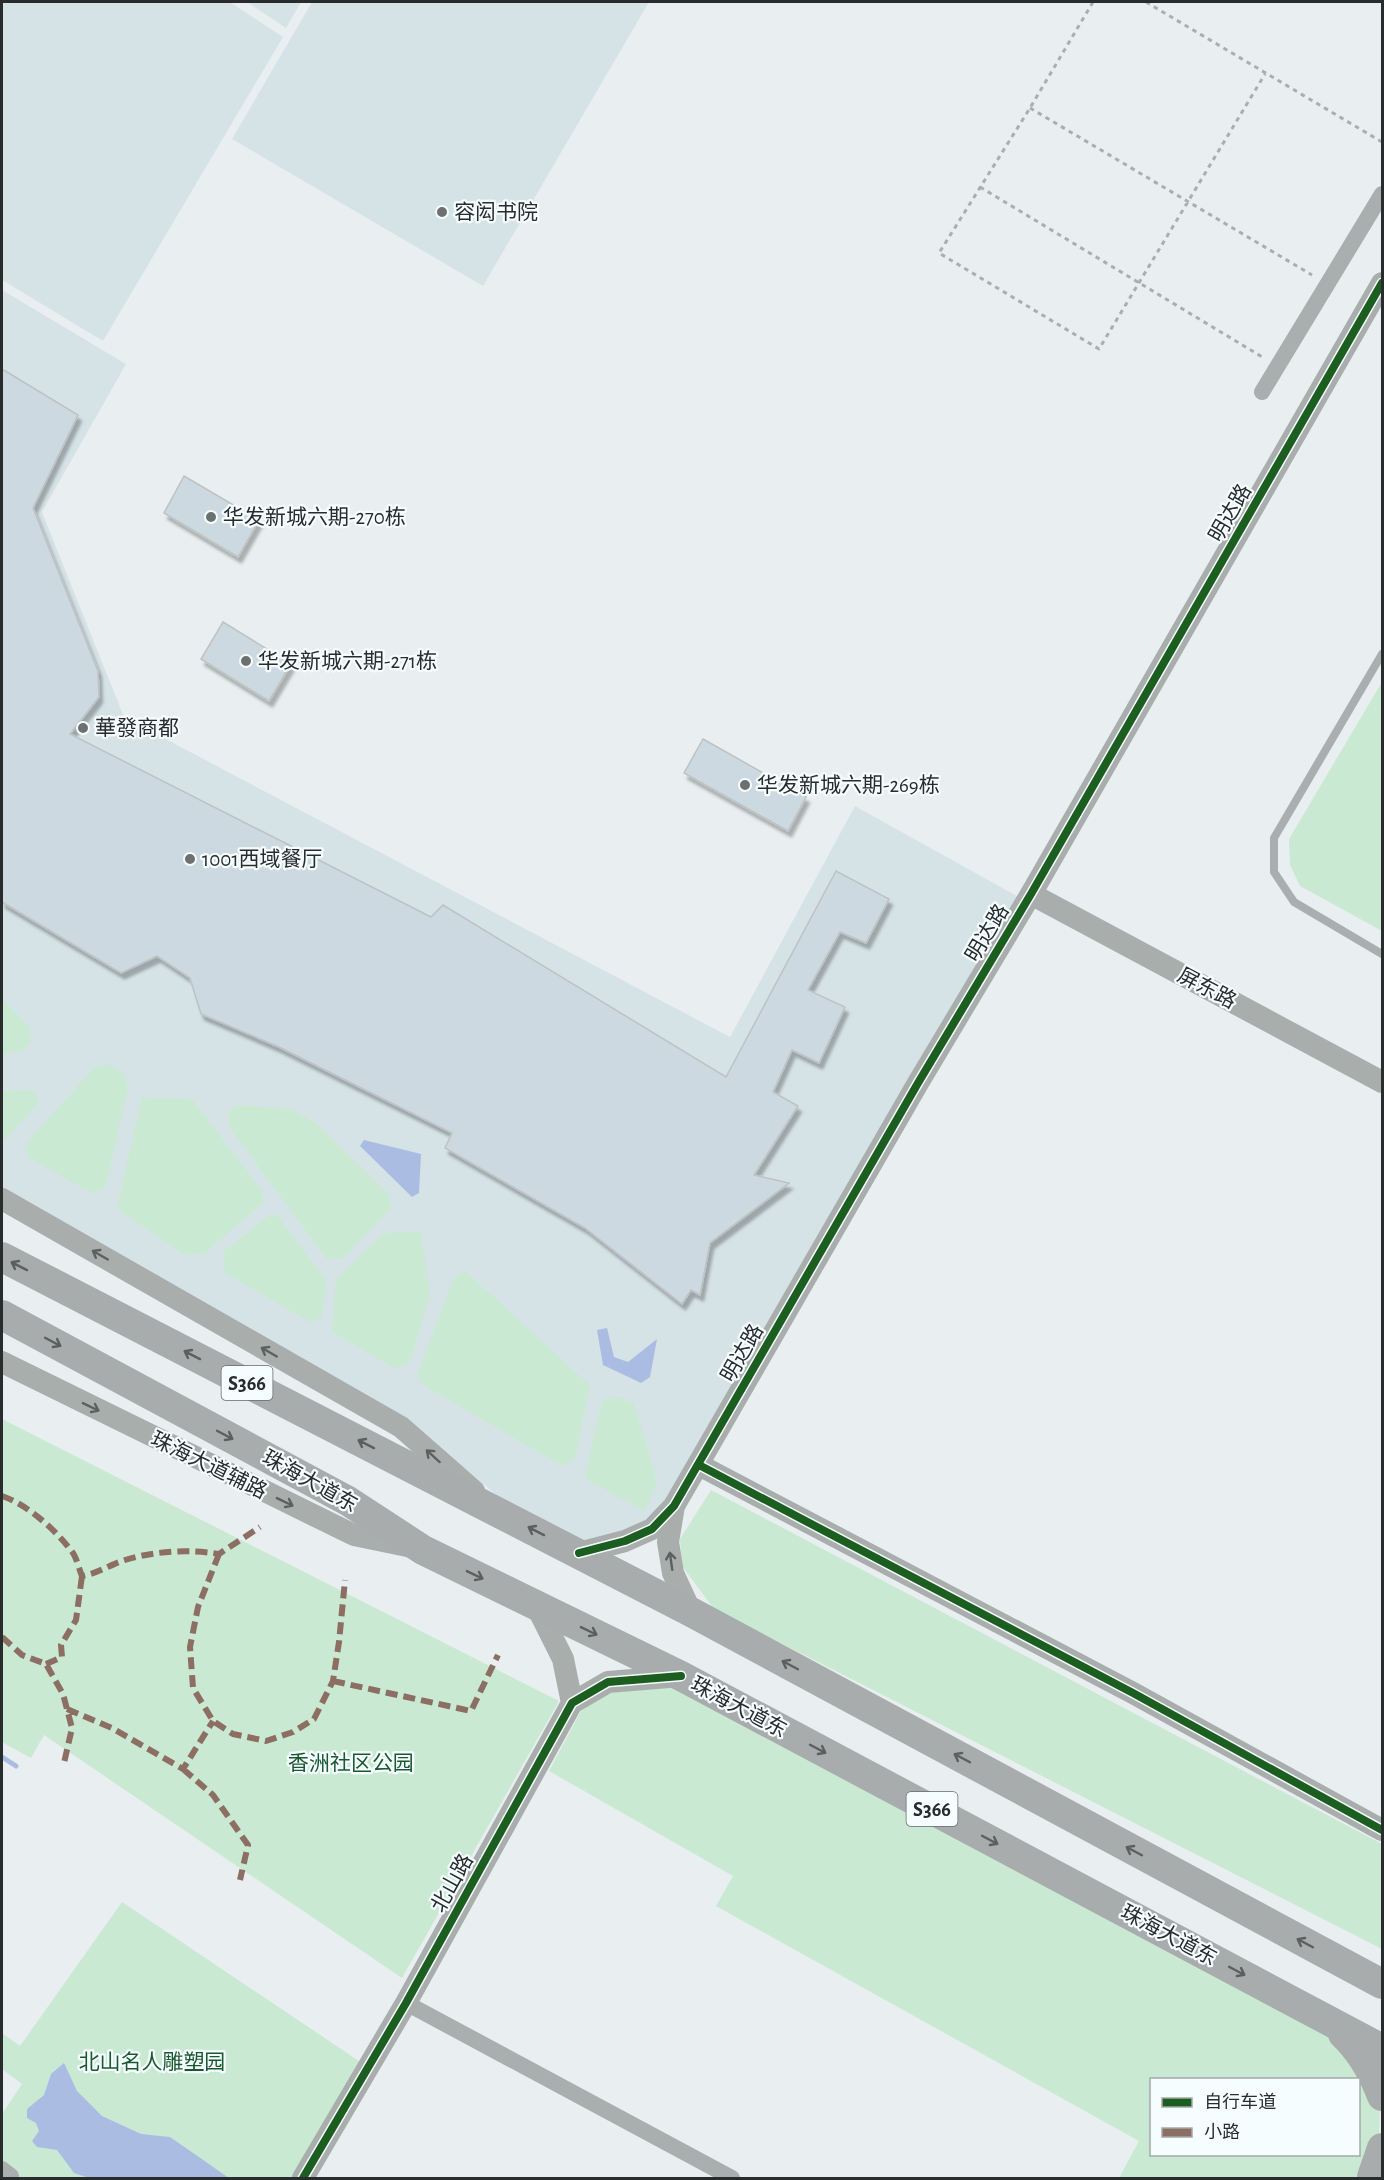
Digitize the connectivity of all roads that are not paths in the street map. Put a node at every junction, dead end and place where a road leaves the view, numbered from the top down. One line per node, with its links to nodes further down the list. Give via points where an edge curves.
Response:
1 (1383, 194): 3 (street)
2 (1383, 283): 5 (street, 明达路)
3 (1262, 392)
4 (1383, 654): 6 (lane, via 1274,838 1274,872 1294,902)
5 (1031, 894): 7 (street, 屏东路); 12 (street, 明达路)
6 (1383, 954)
7 (1383, 1082)
8 (2, 1199): 14 (street, one-way to 8, via 401,1427)
9 (2, 1257): 14 (highway, S366, one-way to 9)
10 (2, 1315): 15 (highway, 珠海大道东 / S366, one-way to 15, via 348,1501)
11 (2, 1362): 15 (street, 珠海大道辅路, one-way to 15, via 354,1536)
12 (699, 1465): 13 (street, 明达路); 21 (street, via 1133,1693)
13 (674, 1506): 16 (street, 明达路, via 652,1529); 18 (street, 明达路, one-way to 13, via 673,1573 668,1542)
14 (493, 1508): 16 (highway, S366, one-way to 14)
15 (423, 1550): 17 (highway, 珠海大道东 / S366, one-way to 17)
16 (579, 1553): 18 (highway, S366)
17 (536, 1605): 19 (highway, 珠海大道东 / S366, one-way to 19); 20 (street, via 563,1659)
18 (691, 1612): 22 (highway, S366, one-way to 18)
19 (681, 1676): 20 (street, via 608,1682); 24 (highway, 珠海大道东 / S366, one-way to 24)
20 (572, 1703): 23 (street, 北山路)
21 (1383, 1830)
22 (1374, 1976)
23 (406, 2003): 29 (street, 北山路); 30 (street)
24 (1326, 2018): 25 (highway, 珠海大道东 / S366); 26 (highway, via 1355,2045)
25 (1383, 2049)
26 (1383, 2096)
27 (1383, 2148): 28 (highway)
28 (1375, 2175)
29 (303, 2178)
30 (732, 2178)

